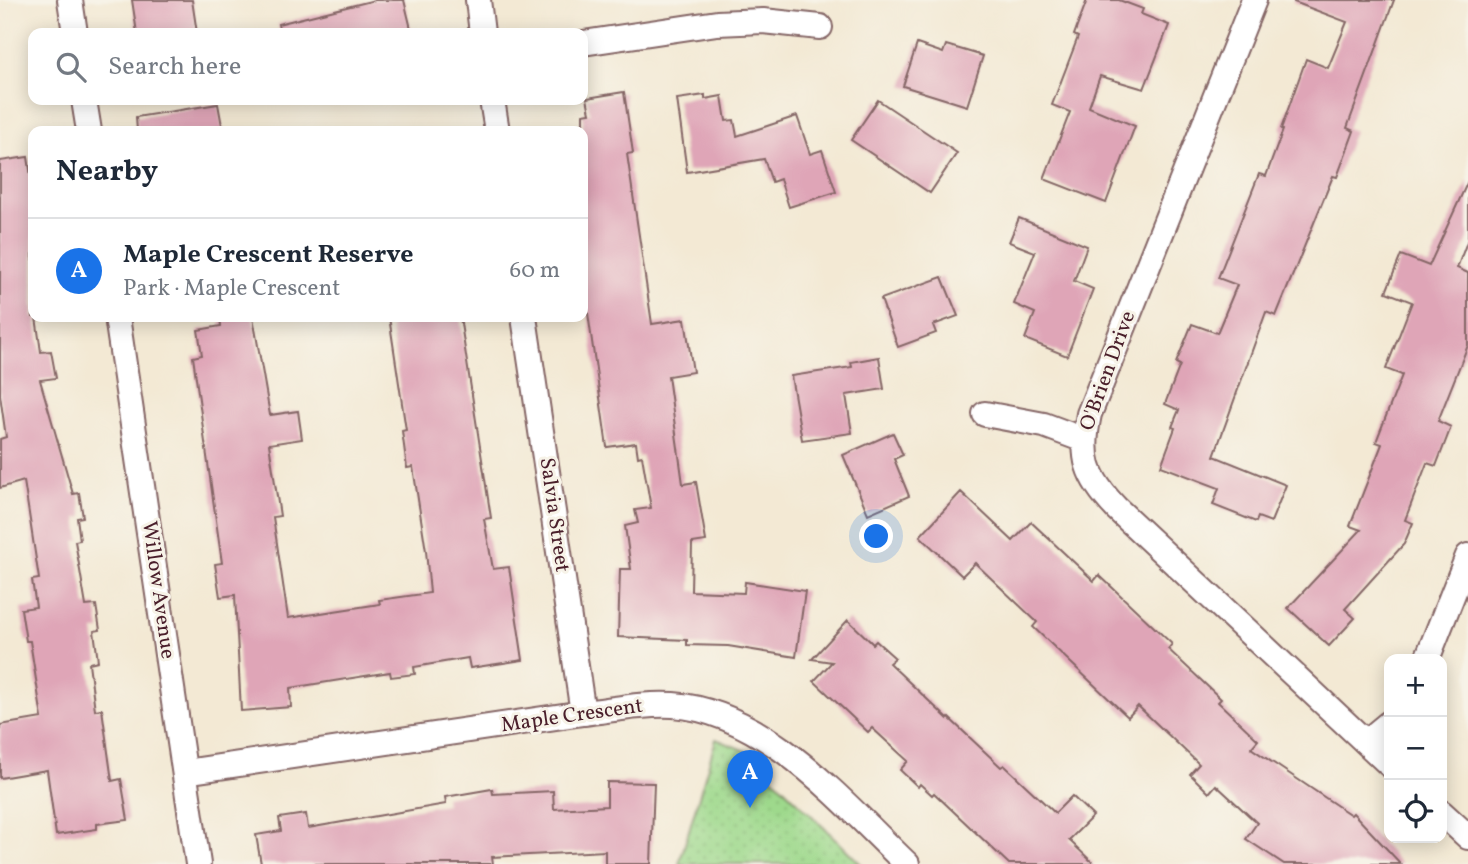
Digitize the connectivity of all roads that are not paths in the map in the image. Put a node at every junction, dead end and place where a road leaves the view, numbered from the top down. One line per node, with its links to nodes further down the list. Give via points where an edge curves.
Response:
1 (70, 0): 5 (street)
2 (478, 0): 6 (street)
3 (1254, 0): 15 (street, O'Brien Drive, via 1089,414)
4 (820, 27): 7 (street, via 763,21 717,23)
5 (74, 28)
6 (481, 28)
7 (588, 42)
8 (86, 105): 10 (street)
9 (493, 105): 11 (street)
10 (88, 126)
11 (496, 126)
12 (118, 322): 22 (street, Willow Avenue)
13 (525, 322): 18 (street, Salvia Street)
14 (985, 414): 15 (street, via 1044,425)
15 (1084, 440): 20 (street, O'Brien Drive, via 1087,464 1099,490)
16 (1468, 556): 17 (street)
17 (1429, 654)
18 (583, 713): 22 (street, Maple Crescent); 26 (street, Maple Crescent, via 674,705 740,723 807,769)
19 (1384, 727): 20 (street)
20 (1366, 742): 21 (street, O'Brien Drive)
21 (1384, 759)
22 (185, 772): 25 (street, Willow Avenue)
23 (1447, 818): 24 (street)
24 (1468, 837)
25 (198, 864)
26 (908, 864)

